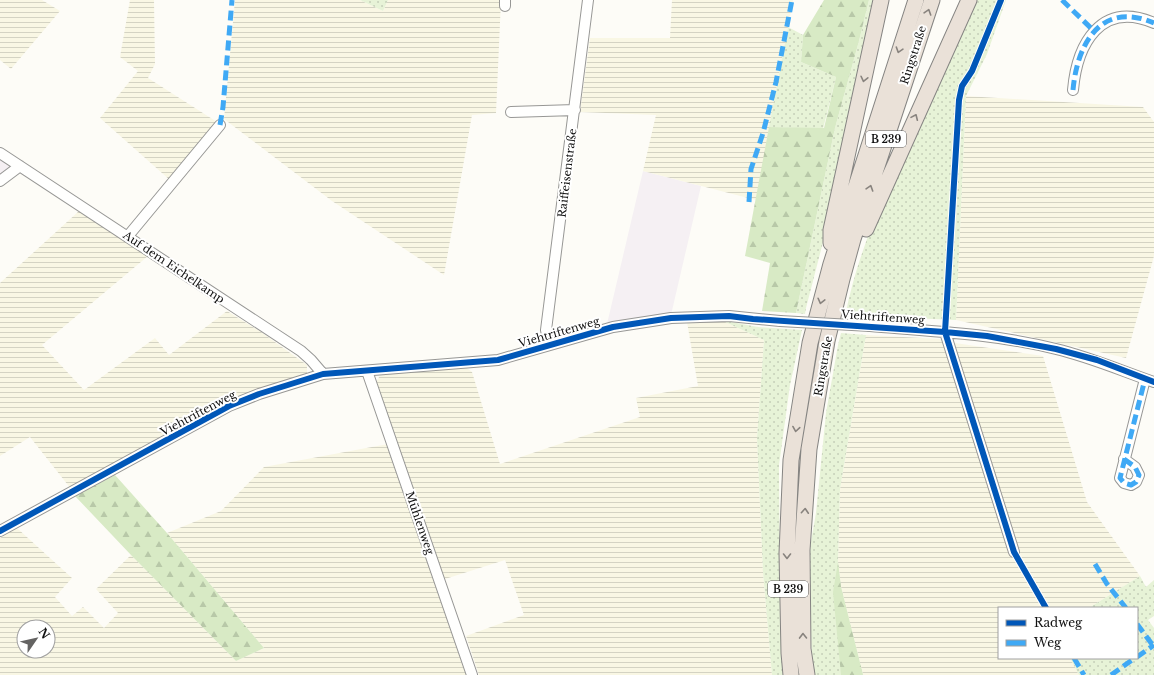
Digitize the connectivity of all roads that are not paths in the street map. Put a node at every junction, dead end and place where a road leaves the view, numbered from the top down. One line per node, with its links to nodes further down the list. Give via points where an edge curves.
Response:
1 (588, 0): 8 (street, Raiffeisenstraße)
2 (881, 0): 15 (highway, one-way to 15, via 831,230)
3 (916, 0): 15 (highway, Ringstraße / B 239, one-way to 15)
4 (932, 0): 16 (highway, Ringstraße / B 239, one-way to 4)
5 (969, 0): 16 (highway, one-way to 5, via 854,267 862,236)
6 (1154, 23): 7 (street, via 1132,16 1104,23 1088,39 1081,52 1074,74)
7 (1073, 90)
8 (575, 110): 9 (street); 18 (street, Raiffeisenstraße, via 546,330)
9 (511, 112)
10 (220, 125): 14 (street)
11 (0, 153): 12 (street, Auf dem Eichelkamp)
12 (20, 166): 13 (street); 14 (street, Auf dem Eichelkamp)
13 (0, 181)
14 (128, 236): 20 (street, Auf dem Eichelkamp, via 301,351)
15 (830, 264): 26 (highway, Ringstraße / B 239, one-way to 26, via 810,343 791,460 787,553)
16 (842, 279): 27 (highway, Ringstraße / B 239, one-way to 16, via 803,649 802,550 809,449 827,341)
17 (945, 332): 18 (street, Viehtriftenweg, bridge, via 729,316 671,318 613,327); 21 (street, Viehtriftenweg, via 987,336 1056,349 1097,360); 24 (street)
18 (549, 345): 19 (street, Viehtriftenweg, via 498,360)
19 (368, 371): 20 (street, Viehtriftenweg); 25 (street, Mühlenweg)
20 (323, 374): 23 (street, Viehtriftenweg, via 229,406)
21 (1150, 381): 22 (street)
22 (1124, 459)
23 (0, 532)
24 (1014, 552)
25 (472, 675)
26 (791, 675)
27 (807, 675)

